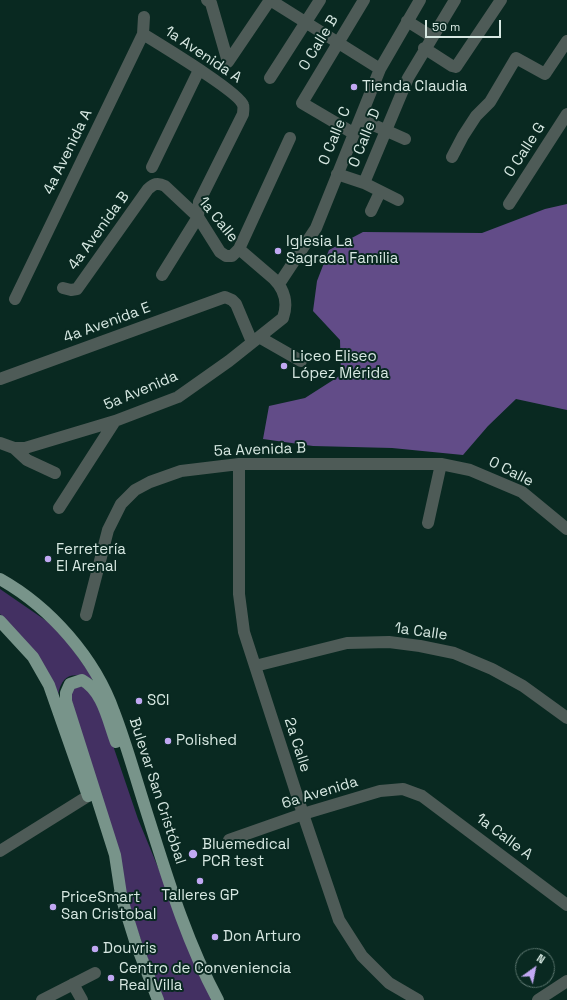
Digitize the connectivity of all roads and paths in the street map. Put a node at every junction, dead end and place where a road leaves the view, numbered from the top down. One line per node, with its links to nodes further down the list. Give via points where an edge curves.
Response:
1 (207, 0): 2 (street, via 228,62)
2 (270, 0): 9 (street)
3 (320, 0): 9 (street)
4 (364, 0): 14 (street, 0 Calle B)
5 (420, 0): 10 (street, 0 Calle C)
6 (455, 0): 12 (street, 0 Calle D)
7 (501, 0): 15 (street, via 459,65 452,66)
8 (144, 17): 11 (street, 4a Avenida A)
9 (307, 22): 14 (street); 18 (street)
10 (407, 22): 12 (street); 16 (street, 0 Calle C)
11 (143, 34): 17 (street, 1a Avenida A); 39 (street, 4a Avenida A)
12 (432, 36): 15 (street, 0 Calle D)
13 (567, 41): 25 (street, via 544,74 516,58 490,102 476,116 463,136)
14 (338, 42): 16 (street); 22 (street, 0 Calle B, via 302,103)
15 (424, 48): 21 (street, 0 Calle D)
16 (380, 69): 20 (street, 0 Calle C)
17 (199, 70): 26 (street); 34 (street, 1a Avenida A, via 238,98 243,105 243,114 199,202)
18 (270, 78)
19 (567, 114): 32 (street, 0 Calle G)
20 (360, 120): 21 (street); 22 (street, 0 Calle C)
21 (386, 130): 24 (street); 29 (street, 0 Calle D)
22 (353, 133): 27 (street, 0 Calle C)
23 (290, 138): 35 (street)
24 (405, 139)
25 (452, 157)
26 (152, 167)
27 (337, 174): 29 (street); 37 (street, 0 Calle C, via 316,228)
28 (159, 183): 34 (street, 1a Calle); 38 (street, 4a Avenida B, via 148,189 77,289)
29 (364, 183): 30 (street)
30 (380, 192): 31 (street); 33 (street)
31 (398, 200)
32 (509, 204)
33 (371, 211)
34 (198, 217): 35 (street, 1a Calle, via 220,252 232,256); 36 (street)
35 (240, 249): 37 (street, 1a Calle)
36 (162, 275)
37 (279, 284): 40 (street, 1a Calle, via 285,298 286,309)
38 (63, 288)
39 (15, 299)
40 (283, 318): 41 (street, 5a Avenida)
41 (256, 339): 42 (street); 43 (street, 4a Avenida E, via 236,304 225,297); 44 (street, 5a Avenida, via 178,396)
42 (301, 361)
43 (0, 379)
44 (115, 421): 46 (street, 5a Avenida, via 25,448); 50 (street)
45 (0, 443): 46 (street)
46 (14, 448): 49 (street, via 26,460)
47 (239, 464): 48 (street, 5a Avenida B); 54 (street, 5a Avenida B, via 181,471 135,490 121,504 108,530); 56 (street, 2a Calle, via 239,594 244,632)
48 (436, 464): 51 (street); 52 (street, 0 Calle, via 470,470 522,492)
49 (55, 473)
50 (59, 508)
51 (428, 524)
52 (567, 528)
53 (0, 579): 63 (main road, Bulevar San Cristóbal, via 20,591 50,617 79,649 97,675 114,711)
54 (86, 615)
55 (0, 621): 58 (main road, via 32,657 49,685)
56 (255, 666): 57 (street, 1a Calle, via 347,643 389,642 420,646 454,653 492,669 523,686); 60 (street, 2a Calle)
57 (567, 718)
58 (88, 796): 62 (street); 64 (main road)
59 (422, 796): 60 (street, 6a Avenida, via 403,789 380,791); 65 (street, 1a Calle A)
60 (303, 814): 61 (street, 6a Avenida); 73 (street, 2a Calle, via 339,920 362,956 389,983)
61 (229, 840)
62 (0, 851)
63 (162, 860): 64 (main road, via 142,818 100,700 94,689 82,680 70,684 67,688 66,701 115,855); 72 (main road, Bulevar San Cristóbal, via 184,926)
64 (122, 901): 71 (main road)
65 (567, 905)
66 (95, 973): 68 (street)
67 (567, 981): 74 (street)
68 (74, 984): 69 (street); 70 (street)
69 (42, 1000)
70 (82, 1000)
71 (158, 1000)
72 (218, 1000)
73 (418, 1000)
74 (538, 1000)

